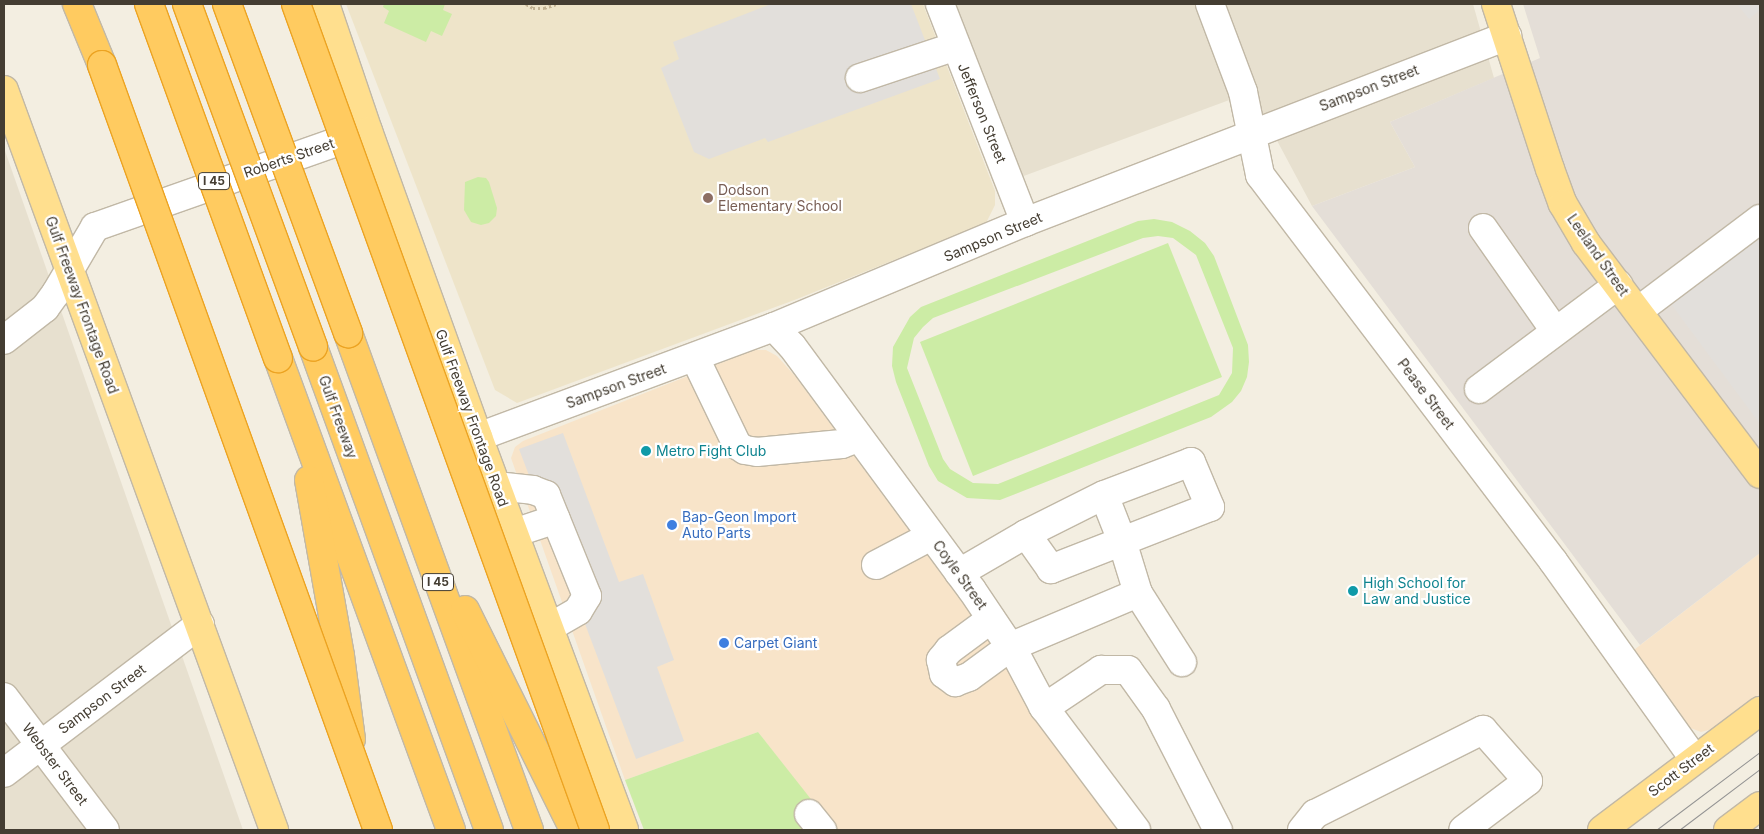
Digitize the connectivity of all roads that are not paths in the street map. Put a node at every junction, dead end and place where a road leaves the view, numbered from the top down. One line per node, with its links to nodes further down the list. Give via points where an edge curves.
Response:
1 (78, 4): 57 (highway, bridge)
2 (149, 4): 27 (highway, I 45, bridge)
3 (188, 4): 59 (highway, Gulf Freeway / I 45, bridge)
4 (227, 4): 32 (highway, I 45, bridge)
5 (296, 4): 62 (highway, bridge)
6 (326, 4): 14 (main road, Gulf Freeway Frontage Road)
7 (940, 4): 11 (street, Jefferson Street)
8 (1210, 4): 15 (street, Pease Street, via 1243,92)
9 (1496, 4): 10 (main road, Leeland Street)
10 (1507, 36): 15 (street, Sampson Street); 20 (main road, Leeland Street, via 1563,204)
11 (956, 46): 12 (street); 17 (street, Jefferson Street)
12 (860, 78)
13 (4, 90): 19 (main road, Gulf Freeway Frontage Road)
14 (368, 130): 19 (street, Roberts Street, via 95,227); 28 (main road, Gulf Freeway Frontage Road)
15 (1252, 133): 17 (street, Sampson Street); 51 (street, Pease Street, via 1260,175 1553,561)
16 (1760, 219): 21 (street)
17 (1025, 222): 22 (street, Sampson Street)
18 (1483, 228): 23 (street)
19 (69, 270): 24 (street, Roberts Street, via 45,308); 43 (main road, Gulf Freeway Frontage Road)
20 (1618, 285): 21 (main road, Leeland Street); 23 (street)
21 (1638, 311): 30 (main road, Leeland Street)
22 (774, 327): 25 (street, Sampson Street); 29 (street, Coyle Street, via 792,346)
23 (1555, 331): 26 (street)
24 (4, 340)
25 (695, 358): 28 (street, Sampson Street); 29 (street, via 737,445 745,450 757,452 842,444)
26 (1479, 388)
27 (296, 407): 56 (highway, via 340,656); 58 (highway, I 45)
28 (478, 437): 31 (main road, Gulf Freeway Frontage Road)
29 (858, 438): 37 (street, Coyle Street)
30 (1760, 474)
31 (496, 486): 34 (street, via 534,490 546,495); 35 (main road, Gulf Freeway Frontage Road)
32 (404, 488): 60 (highway, I 45); 61 (highway)
33 (1104, 495): 36 (street); 38 (street); 38 (street, via 1191,462 1210,507)
34 (556, 519): 35 (street); 44 (street, via 588,596 578,611)
35 (514, 533): 44 (main road, Gulf Freeway Frontage Road)
36 (1026, 534): 38 (street, via 1051,569); 40 (street)
37 (931, 536): 39 (street); 40 (street, Coyle Street)
38 (1122, 541): 41 (street)
39 (876, 565)
40 (959, 573): 42 (street, Coyle Street)
41 (1138, 593): 45 (street); 46 (street)
42 (991, 619): 45 (street, Coyle Street); 45 (street, via 949,650 941,660 944,674 955,682 969,677)
43 (200, 624): 50 (street, Sampson Street); 55 (main road, Gulf Freeway Frontage Road)
44 (549, 628): 63 (main road, Gulf Freeway Frontage Road)
45 (1010, 647): 48 (street, Coyle Street)
46 (1182, 662)
47 (4, 697): 50 (street, Webster Street)
48 (1044, 708): 64 (street, Coyle Street); 65 (street, via 1101,670 1128,670 1156,709)
49 (1760, 711): 51 (main road, Scott Street)
50 (40, 745): 52 (street, Sampson Street); 54 (street, Webster Street)
51 (1694, 759): 68 (main road, Scott Street)
52 (4, 773)
53 (1760, 806): 69 (main road)
54 (105, 830)
55 (274, 830)
56 (364, 830)
57 (378, 830)
58 (450, 830)
59 (489, 830)
60 (529, 830)
61 (574, 830)
62 (595, 830)
63 (624, 830)
64 (1136, 830)
65 (1218, 830)
66 (1302, 830): 67 (street, via 1315,814 1482,730 1528,781)
67 (1463, 830)
68 (1602, 830)
69 (1728, 830)

